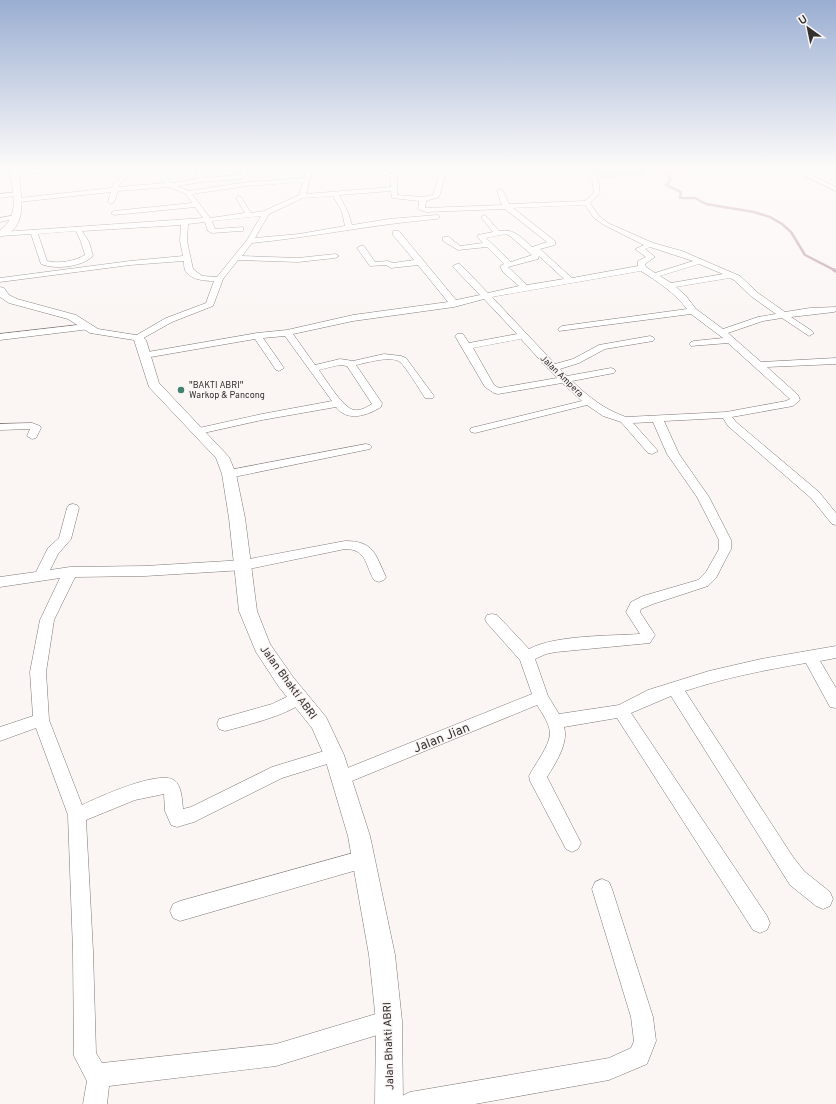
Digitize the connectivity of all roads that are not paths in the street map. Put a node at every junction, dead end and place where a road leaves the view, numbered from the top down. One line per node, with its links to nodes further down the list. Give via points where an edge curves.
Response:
1 (208, 220): 12 (street, via 212,231)
2 (14, 221): 15 (street)
3 (202, 221): 10 (street)
4 (263, 221): 20 (street)
5 (347, 221): 11 (street)
6 (397, 221): 11 (street)
7 (489, 221): 16 (street)
8 (524, 221): 36 (street, via 551,242 550,245 535,248)
9 (601, 221): 22 (street)
10 (185, 222): 17 (street); 25 (street, via 182,232)
11 (349, 228): 20 (street)
12 (240, 229)
13 (79, 232): 17 (street); 19 (street); 19 (street, via 93,231)
14 (396, 233): 28 (street)
15 (1, 234): 17 (street)
16 (498, 234): 21 (street, via 481,237); 29 (street, via 513,234 536,255)
17 (35, 235): 19 (street, via 44,262 52,265 87,258 89,256)
18 (446, 239): 21 (street, via 458,248)
19 (84, 240)
20 (250, 241): 26 (street)
21 (489, 245): 29 (street)
22 (650, 245): 27 (street); 31 (street, via 640,249 651,256 641,263)
23 (362, 248): 28 (street, via 373,264 388,263 392,266)
24 (335, 256): 26 (street, via 298,260)
25 (187, 258): 34 (street, via 189,270 196,276); 35 (street)
26 (237, 258): 34 (street)
27 (699, 261): 32 (street); 33 (street)
28 (420, 262): 41 (street)
29 (509, 264): 38 (street, via 504,268)
30 (457, 266): 40 (street, Jalan Ampera)
31 (642, 268): 32 (street); 36 (street)
32 (655, 275): 37 (street)
33 (731, 275): 37 (street); 44 (street)
34 (219, 279): 54 (street, via 210,304 169,320)
35 (0, 280)
36 (571, 281): 38 (street)
37 (670, 286): 43 (street)
38 (524, 287): 40 (street)
39 (0, 290): 45 (street, via 13,301 72,317)
40 (486, 296): 41 (street); 52 (street, Jalan Ampera)
41 (454, 304): 48 (street, via 353,318)
42 (834, 309): 44 (street)
43 (693, 310): 46 (street); 47 (street)
44 (785, 316): 47 (street, via 761,319); 49 (street)
45 (87, 328): 53 (street); 54 (street, via 102,334)
46 (562, 328)
47 (722, 332): 56 (street)
48 (287, 333): 50 (street); 64 (street)
49 (810, 333)
50 (257, 336): 59 (street); 63 (street)
51 (460, 336): 58 (street)
52 (522, 336): 58 (street); 65 (street, Jalan Ampera)
53 (0, 337)
54 (138, 338): 59 (street, Jalan Bhakti ABRI)
55 (650, 339): 65 (street, via 602,347 576,361)
56 (730, 340): 57 (street); 62 (street)
57 (694, 344)
58 (467, 346): 67 (street, via 494,390)
59 (145, 355): 76 (street, Jalan Bhakti ABRI, via 153,384)
60 (836, 361): 62 (street)
61 (350, 364): 64 (street, via 340,362); 68 (street, via 391,356 403,360); 70 (street, via 377,406 353,414 342,408)
62 (758, 365): 71 (street, Jalan Ampera, via 794,397 795,402)
63 (279, 368)
64 (314, 368): 70 (street)
65 (552, 368): 67 (street, Jalan Ampera)
66 (612, 371): 67 (street)
67 (564, 380): 69 (street, Jalan Ampera)
68 (429, 396)
69 (589, 402): 73 (street, Jalan Ampera, via 607,414); 75 (street)
70 (339, 403): 76 (street)
71 (726, 415): 72 (street, Jalan Ampera); 82 (street, via 732,424 815,495)
72 (657, 418): 73 (street, Jalan Ampera); 91 (street, via 673,454 703,497 725,540 723,554 711,576 703,584 636,606 633,612 648,635 645,639 556,646 542,649)
73 (625, 420): 79 (street)
74 (0, 427): 77 (street, via 32,426 36,428)
75 (475, 430)
76 (199, 431): 80 (street, Jalan Bhakti ABRI, via 222,458)
77 (32, 436)
78 (366, 447): 80 (street)
79 (652, 451)
80 (229, 474): 83 (street, Jalan Bhakti ABRI)
81 (74, 508): 85 (street, via 65,539 53,551)
82 (836, 521)
83 (244, 565): 84 (street, via 145,571); 86 (street, via 345,545 357,546 367,551); 94 (street, Jalan Bhakti ABRI, via 248,611 262,647)
84 (70, 572): 85 (street); 97 (street, via 47,620 38,672)
85 (41, 575): 87 (street)
86 (379, 577)
87 (0, 582)
88 (492, 619): 91 (street)
89 (836, 652): 90 (street)
90 (810, 656): 92 (street, via 710,677); 95 (street)
91 (527, 657): 93 (street)
92 (674, 688): 96 (street); 107 (street, via 786,863 797,878)
93 (541, 697): 98 (street); 102 (street, Jalan Jian)
94 (299, 698): 99 (street, via 276,709); 101 (street, Jalan Bhakti ABRI, via 319,723)
95 (836, 702)
96 (621, 711): 98 (street); 109 (street)
97 (41, 720): 100 (street); 103 (street)
98 (555, 722): 104 (street, via 558,734 549,759 538,776)
99 (226, 724)
100 (0, 734)
101 (334, 754): 102 (street, Jalan Bhakti ABRI); 103 (street, via 278,772 194,814 178,819 174,811 172,791 168,786 161,785)
102 (341, 778): 105 (street, Jalan Bhakti ABRI)
103 (77, 815): 111 (street, via 85,1056 90,1067)
104 (572, 843)
105 (364, 859): 108 (street); 110 (street, Jalan Bhakti ABRI, via 382,955)
106 (602, 889): 114 (street, via 642,1017 645,1041 639,1056 609,1070)
107 (823, 899)
108 (180, 911)
109 (760, 922)
110 (389, 1021): 111 (street, via 276,1055); 113 (street, Jalan Bhakti ABRI)
111 (99, 1074): 112 (street)
112 (95, 1104)
113 (389, 1104)
114 (410, 1104)

